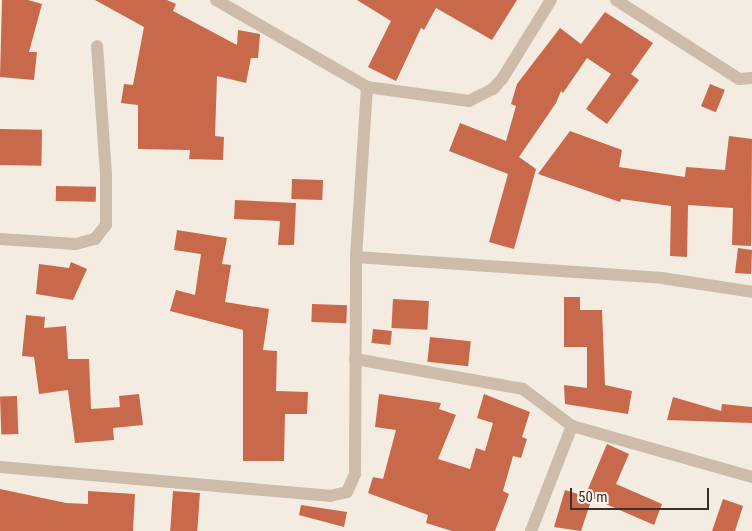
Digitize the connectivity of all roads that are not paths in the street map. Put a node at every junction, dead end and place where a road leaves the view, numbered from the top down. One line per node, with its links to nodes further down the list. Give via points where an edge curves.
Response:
1 (216, 0): 6 (street)
2 (551, 0): 6 (street, via 493,89 469,100)
3 (616, 0): 5 (street, via 739,79)
4 (97, 46): 7 (street, via 106,174 106,225 95,239 76,244)
5 (752, 78)
6 (367, 87): 8 (street)
7 (0, 239)
8 (356, 257): 9 (street, via 662,278); 10 (street)
9 (752, 292)
10 (355, 359): 11 (street, via 523,389); 12 (street, via 355,474 347,492 330,496)
11 (572, 426): 13 (street); 14 (street)
12 (0, 467)
13 (752, 477)
14 (531, 531)

